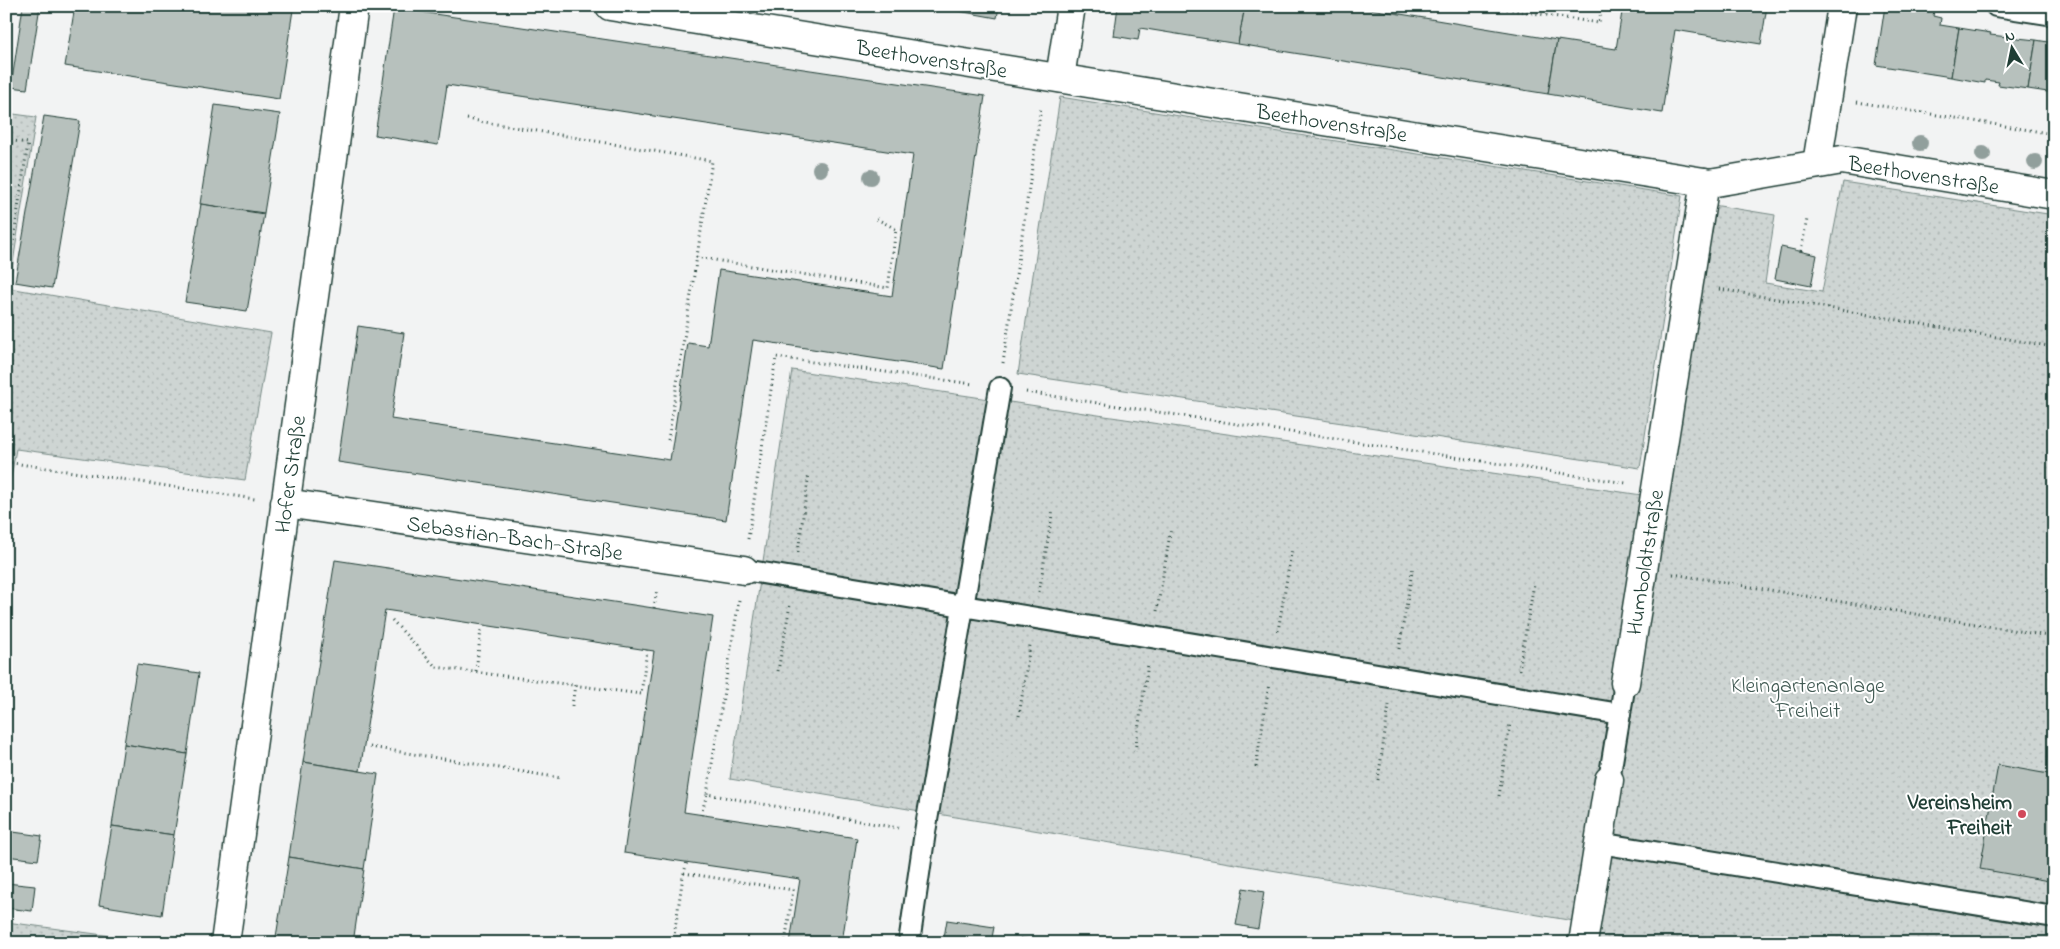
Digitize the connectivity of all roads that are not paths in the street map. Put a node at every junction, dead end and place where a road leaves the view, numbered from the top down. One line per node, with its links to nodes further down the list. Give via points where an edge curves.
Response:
1 (354, 6): 12 (street, Hofer Straße)
2 (610, 6): 7 (street, Beethovenstraße)
3 (1071, 6): 7 (street)
4 (1842, 6): 8 (street)
5 (1996, 6): 6 (lane)
6 (2054, 15)
7 (1053, 77): 9 (street, Beethovenstraße)
8 (1817, 164): 9 (street, Beethovenstraße); 10 (street, Beethovenstraße, via 1842,160)
9 (1705, 182): 15 (street, Humboldtstraße)
10 (2054, 195)
11 (1000, 388): 14 (lane)
12 (286, 503): 13 (street, Sebastian-Bach-Straße); 20 (street, Hofer Straße)
13 (744, 570): 14 (lane)
14 (964, 607): 16 (lane); 21 (lane)
15 (1625, 683): 16 (lane, Humboldtstraße)
16 (1620, 714): 17 (lane, Humboldtstraße)
17 (1609, 780): 18 (street, Humboldtstraße)
18 (1599, 843): 19 (lane); 22 (street, Humboldtstraße)
19 (2054, 918)
20 (226, 943)
21 (909, 943)
22 (1583, 943)

